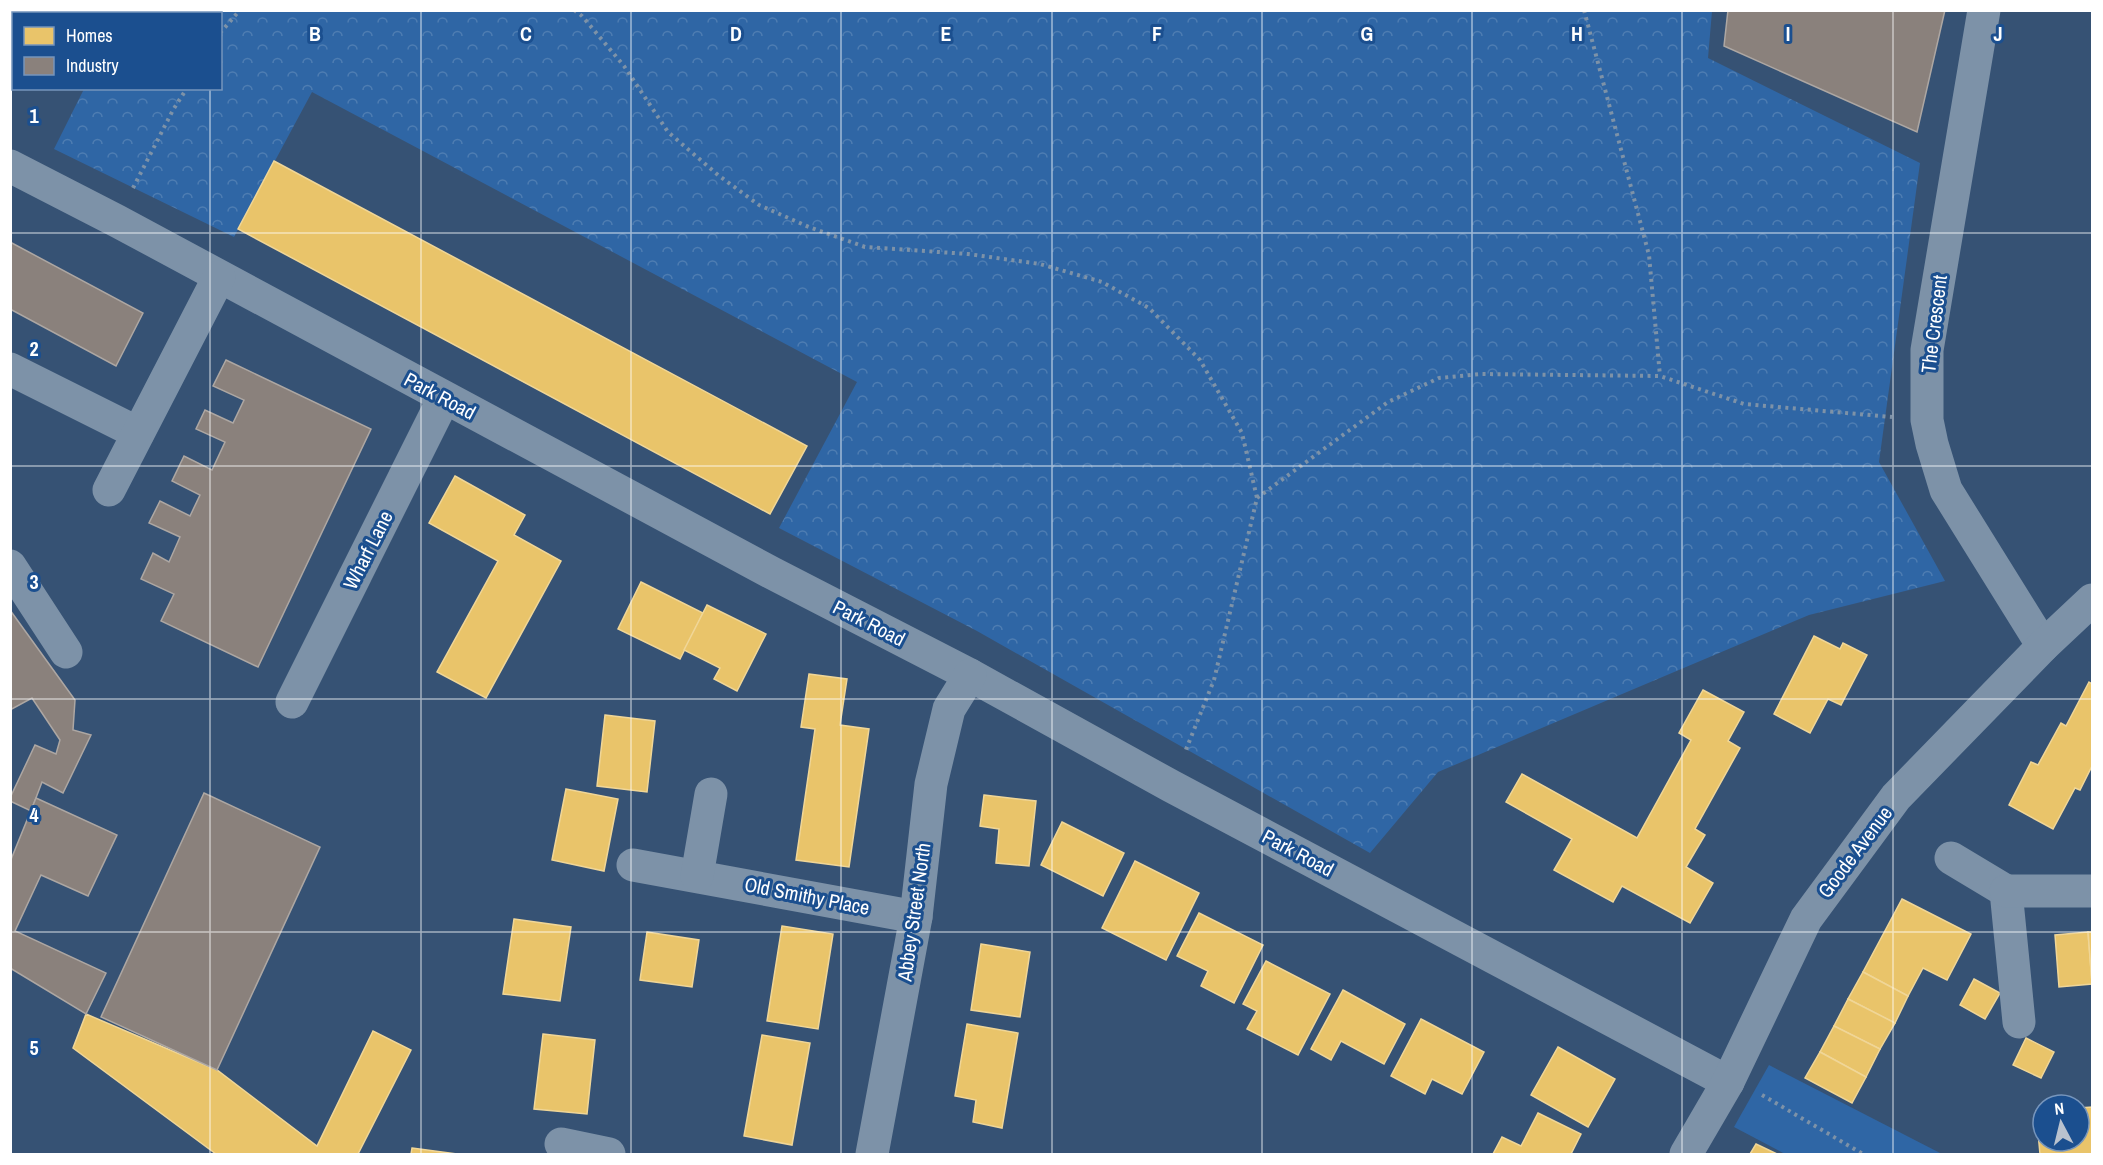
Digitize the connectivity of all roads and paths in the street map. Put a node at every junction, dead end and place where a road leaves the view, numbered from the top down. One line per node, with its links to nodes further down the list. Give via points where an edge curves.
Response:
1 (240, 10): 5 (path)
2 (574, 10): 16 (path, via 624,66 668,132 759,206 865,247 1040,264 1102,282 1149,308 1200,360 1237,424)
3 (1584, 10): 11 (path, via 1648,255)
4 (1984, 10): 13 (street, The Crescent, via 1927,350)
5 (222, 31)
6 (186, 90): 8 (path)
7 (10, 166): 8 (street, Park Road)
8 (117, 221): 9 (street, Park Road)
9 (219, 277): 12 (street, Park Road); 14 (street)
10 (10, 369): 14 (street)
11 (1659, 376): 13 (path, via 1744,404); 16 (path, via 1481,374 1439,378 1388,402)
12 (444, 398): 21 (street, Park Road); 22 (street, Wharf Lane)
13 (1927, 420): 19 (street, The Crescent, via 1946,490)
14 (138, 433): 15 (street)
15 (109, 490)
16 (1257, 498): 23 (path, via 1214,680)
17 (10, 566): 20 (street)
18 (2092, 600): 19 (street, Goode Avenue)
19 (2043, 646): 32 (street, Goode Avenue, via 1896,797 1806,919)
20 (66, 652)
21 (970, 675): 23 (street, Park Road); 30 (street, Abbey Street North, via 949,709 931,784)
22 (292, 702)
23 (1171, 786): 32 (street, Park Road)
24 (711, 794): 27 (street)
25 (1951, 858): 28 (street)
26 (633, 865): 27 (street, Old Smithy Place)
27 (697, 876): 30 (street, Old Smithy Place)
28 (2006, 891): 29 (street); 31 (street)
29 (2092, 891)
30 (916, 917): 35 (street, Abbey Street North)
31 (2019, 1022)
32 (1728, 1082): 36 (street, Goode Avenue); 37 (path, via 1769,1098)
33 (561, 1144): 34 (street)
34 (609, 1155)
35 (872, 1155)
36 (1686, 1155)
37 (1863, 1155)

